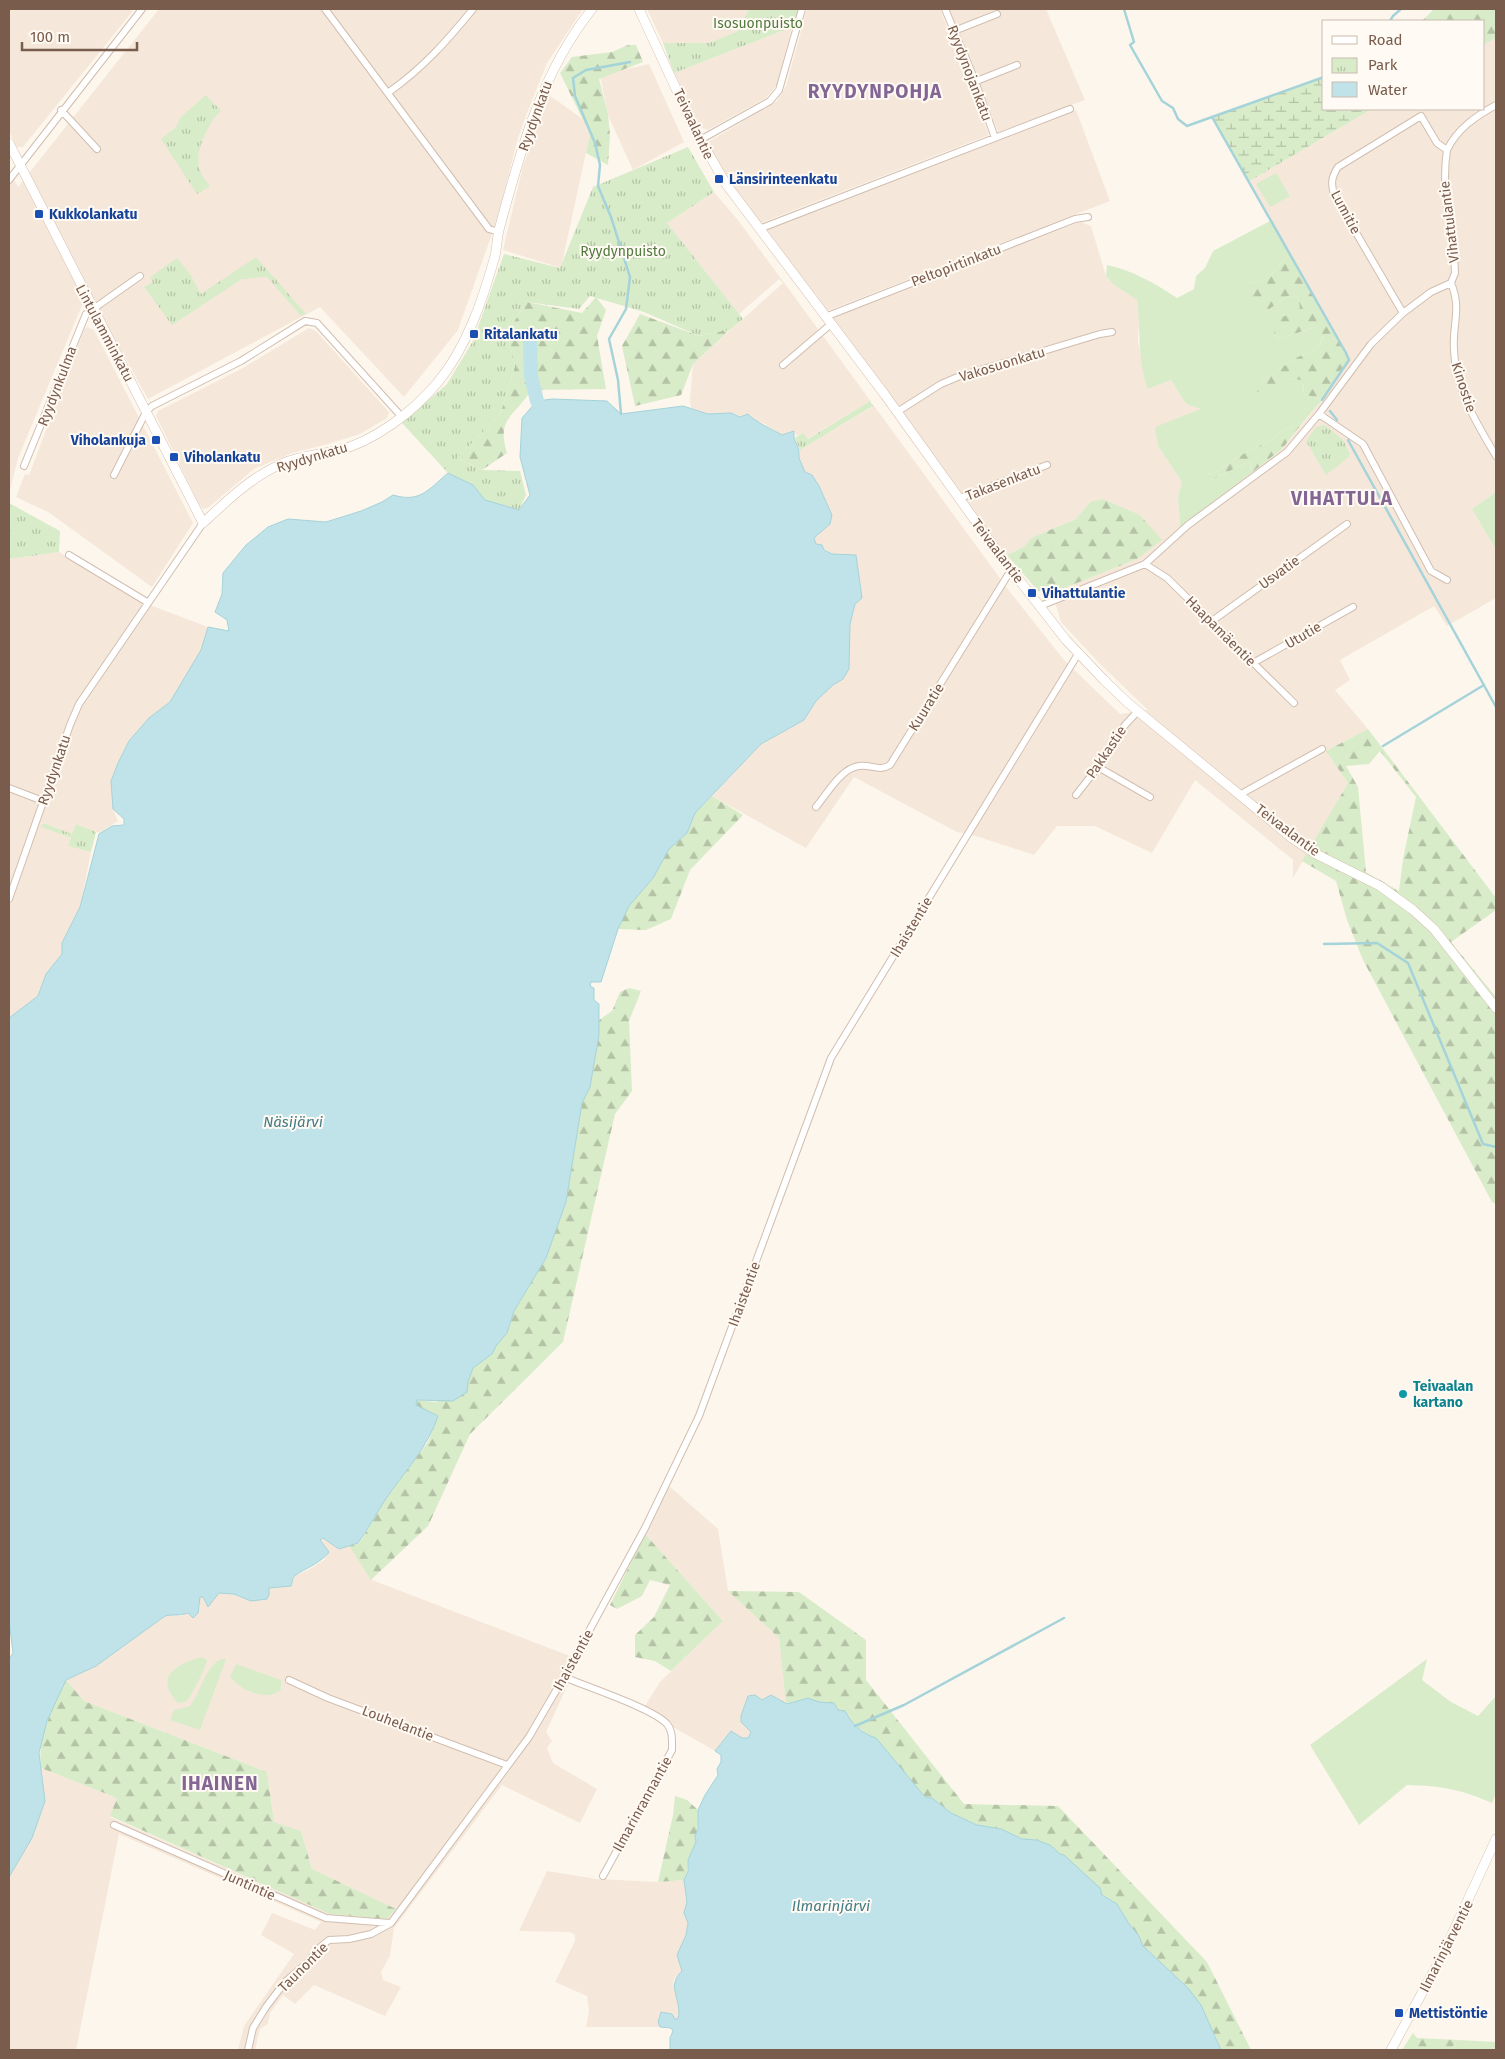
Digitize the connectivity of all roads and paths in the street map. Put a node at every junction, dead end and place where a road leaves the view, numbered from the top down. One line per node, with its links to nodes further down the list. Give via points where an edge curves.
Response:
1 (142, 9): 14 (street)
2 (326, 9): 12 (street)
3 (473, 9): 12 (street, via 439,50)
4 (592, 9): 25 (main road, Ryydynkatu, via 552,70 536,107)
5 (639, 9): 17 (main road, Teivaalantie)
6 (802, 9): 17 (street, via 775,96)
7 (945, 9): 9 (street, Ryydynojankatu)
8 (997, 14): 9 (street)
9 (954, 31): 11 (street, Ryydynojankatu)
10 (1018, 65): 11 (street)
11 (974, 82): 16 (street, Ryydynojankatu)
12 (389, 92): 25 (street, via 490,229)
13 (1496, 104): 20 (street, via 1453,137)
14 (62, 110): 19 (street); 21 (street)
15 (1070, 110): 16 (street)
16 (995, 138): 24 (street)
17 (700, 140): 24 (main road, Teivaalantie, via 726,184)
18 (9, 143): 21 (main road, Lintulamminkatu)
19 (97, 149)
20 (1447, 150): 27 (street, Vihattulantie, via 1443,172 1455,267); 29 (street, Lumitie, via 1437,143 1421,116 1338,167 1333,175 1334,195)
21 (20, 164): 22 (street); 28 (main road, Lintulamminkatu)
22 (9, 180)
23 (1088, 217): 30 (street, Peltopirtinkatu, via 1075,219)
24 (759, 228): 30 (main road, Teivaalantie)
25 (499, 232): 36 (main road, Ryydynkatu, via 488,276 462,346 438,382)
26 (140, 276): 28 (street)
27 (1451, 283): 29 (street, Vihattulantie, via 1431,292); 37 (street, Kinostie, via 1458,305 1454,352 1458,376 1465,400)
28 (92, 308): 33 (main road, Lintulamminkatu); 39 (street, Ryydynkulma, via 84,317)
29 (1403, 314): 35 (street, Vihattulantie, via 1371,344)
30 (828, 320): 32 (street, Peltopirtinkatu); 34 (main road, Teivaalantie)
31 (1112, 332): 34 (street, Vakosuonkatu, via 960,376 941,384)
32 (783, 365)
33 (146, 412): 36 (street, via 310,321 320,326); 40 (street); 42 (main road, Lintulamminkatu)
34 (898, 412): 41 (main road, Teivaalantie)
35 (1319, 414): 45 (street, Vihattulantie, via 1287,452 1188,525); 47 (street, via 1363,444 1431,571)
36 (401, 416): 42 (main road, Ryydynkatu, via 373,436 352,445 282,464 243,486)
37 (1496, 456)
38 (1047, 465): 41 (street, Takasenkatu)
39 (24, 466)
40 (114, 474)
41 (960, 498): 46 (main road, Teivaalantie)
42 (203, 523): 48 (street, Ryydynkatu)
43 (1347, 524): 51 (street, Usvatie)
44 (69, 555): 48 (street)
45 (1145, 564): 49 (street, Vihattulantie); 51 (street, Haapamäentie, via 1167,578)
46 (1011, 570): 49 (main road, Teivaalantie); 63 (street, Kuuratie, via 890,766 884,769 859,766 848,770)
47 (1447, 580)
48 (148, 602): 62 (street, Ryydynkatu, via 79,704)
49 (1040, 606): 52 (main road, Teivaalantie)
50 (1353, 606): 53 (street, Ututie)
51 (1212, 621): 53 (street, Haapamäentie)
52 (1078, 654): 55 (main road, Teivaalantie); 67 (street, Ihaistentie, via 830,1058 699,1416 645,1528)
53 (1254, 663): 54 (street, Haapamäentie)
54 (1294, 703)
55 (1138, 711): 57 (street, Pakkastie); 59 (main road, Teivaalantie)
56 (1322, 749): 59 (street)
57 (1098, 767): 60 (street, Pakkastie); 61 (street)
58 (9, 788): 62 (street)
59 (1241, 794): 66 (main road, Teivaalantie, via 1292,838 1316,854 1380,886 1413,910 1434,929)
60 (1076, 795)
61 (1150, 797)
62 (43, 801): 64 (street, Ryydynkatu)
63 (816, 807)
64 (10, 888): 65 (street, Ryydynkatu)
65 (9, 899)
66 (1496, 1008)
67 (564, 1678): 69 (street, Ihaistentie, via 529,1737); 72 (street, Ilmarinrannantie, via 653,1714 667,1724 672,1738 672,1750)
68 (289, 1680): 69 (street, Louhelantie, via 328,1698)
69 (507, 1765): 73 (street, Ihaistentie)
70 (114, 1825): 73 (street, Juntintie, via 326,1918)
71 (1496, 1839): 75 (main road, Ilmarinjärventie, via 1441,1958)
72 (603, 1876)
73 (391, 1923): 74 (street, Taunontie, via 371,1934 330,1940 318,1948 266,2007 253,2028)
74 (248, 2050)
75 (1391, 2050)

